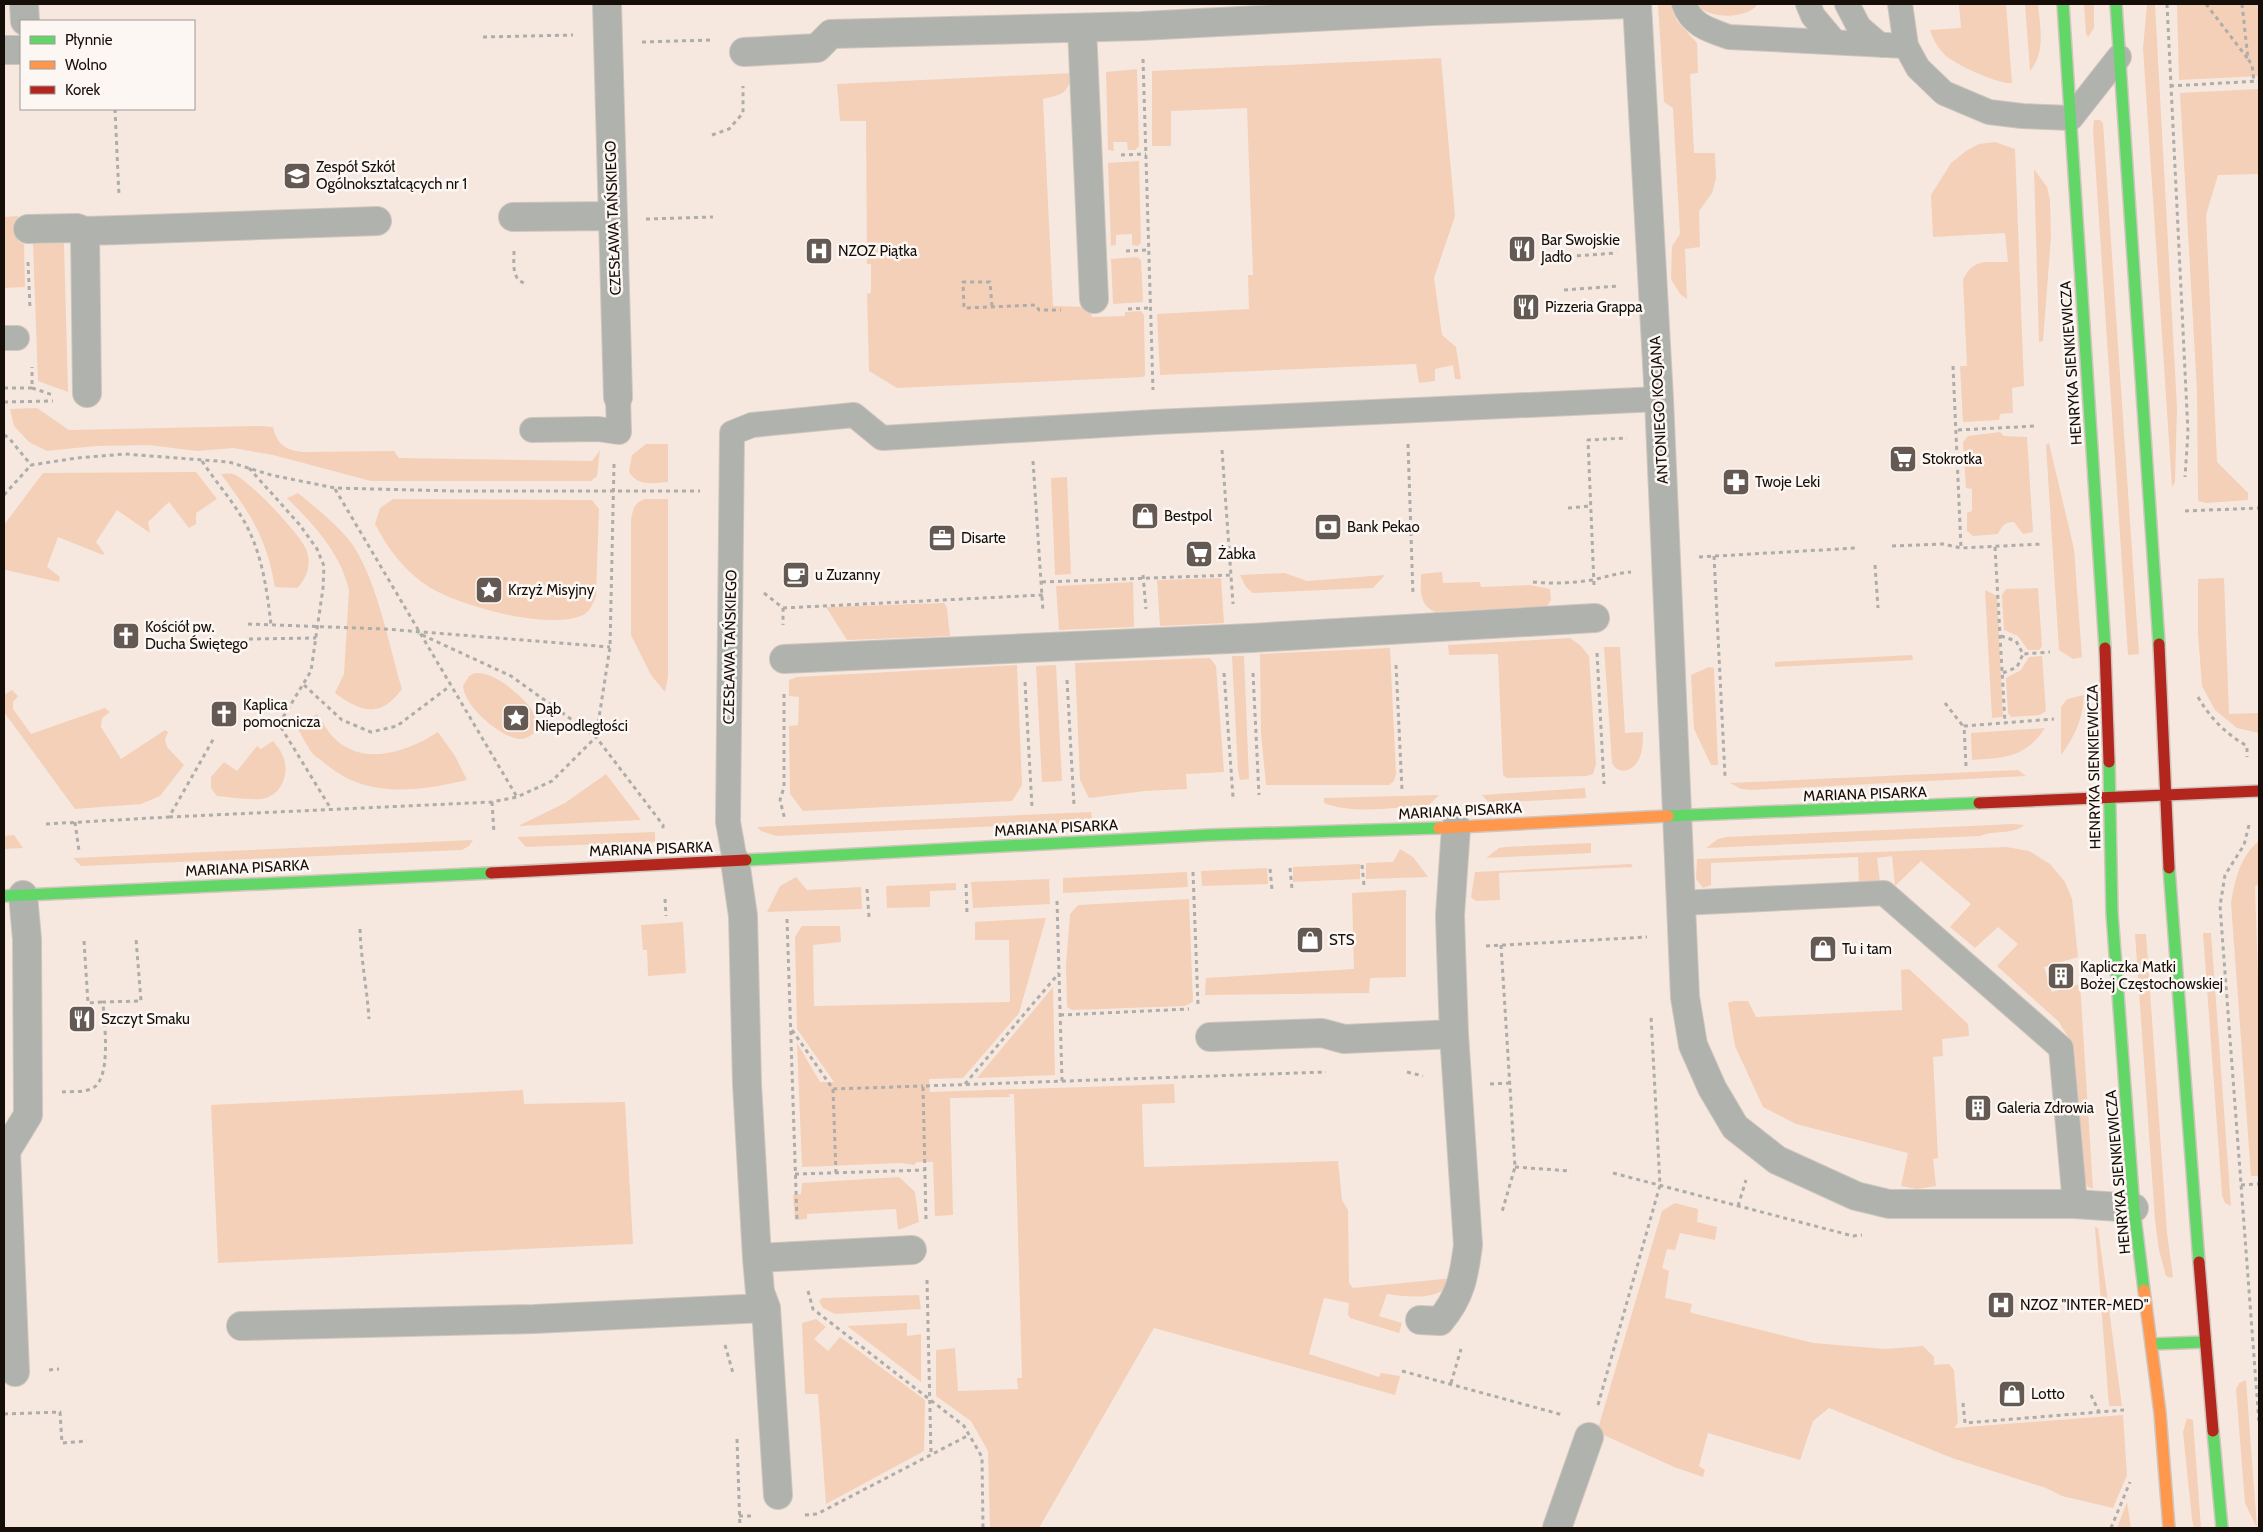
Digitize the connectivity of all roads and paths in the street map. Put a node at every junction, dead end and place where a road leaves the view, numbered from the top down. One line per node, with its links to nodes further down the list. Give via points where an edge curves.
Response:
1 (24, 4): 15 (street)
2 (607, 4): 33 (street, CZESŁAWA TAŃSKIEGO)
3 (1629, 4): 14 (street)
4 (1637, 4): 54 (street, ANTONIEGO KOCJANA)
5 (1684, 4): 18 (lane, via 1692,19 1704,29 1729,37)
6 (1808, 4): 18 (lane, via 1813,16)
7 (1847, 4): 19 (lane, via 1859,27)
8 (1900, 4): 20 (lane)
9 (2063, 4): 31 (street, HENRYKA SIENKIEWICZA)
10 (2116, 4): 24 (street)
11 (2167, 4): 29 (path)
12 (2206, 4): 25 (path)
13 (2242, 4): 25 (path)
14 (1222, 12): 16 (street)
15 (25, 20)
16 (1141, 26): 17 (street); 48 (path)
17 (1082, 28): 23 (street, via 831,34 817,48); 46 (street)
18 (1834, 41): 19 (lane)
19 (1880, 45): 20 (lane)
20 (1906, 46): 31 (lane, via 1918,68 1944,93 1989,112)
21 (4, 50): 22 (street)
22 (20, 50)
23 (744, 52)
24 (2119, 57): 31 (lane); 125 (street, via 2161,672)
25 (2248, 60): 28 (path, via 2252,65)
26 (743, 81): 32 (path, via 743,113 729,129)
27 (2259, 81): 28 (path)
28 (2254, 82): 29 (path)
29 (2170, 86): 70 (path, via 2188,432)
30 (115, 110): 39 (path)
31 (2071, 118): 128 (street, HENRYKA SIENKIEWICZA, via 2108,675)
32 (712, 135)
33 (612, 216): 34 (street); 35 (path, via 632,219); 53 (street, CZESŁAWA TAŃSKIEGO)
34 (513, 217)
35 (713, 217)
36 (377, 221): 39 (street)
37 (28, 228): 38 (street)
38 (85, 230): 39 (street); 52 (street)
39 (120, 230)
40 (514, 250): 43 (path, via 515,276 519,282)
41 (1625, 252): 42 (path)
42 (1561, 257)
43 (527, 284)
44 (1621, 286): 45 (path)
45 (1564, 290)
46 (1094, 299)
47 (992, 306): 47 (path, via 964,308 963,282 990,282); 50 (path, via 1036,305 1040,310)
48 (1150, 308): 49 (path); 59 (path)
49 (1122, 309)
50 (1067, 310)
51 (1954, 366): 63 (path)
52 (87, 393)
53 (618, 397): 64 (lane, CZESŁAWA TAŃSKIEGO)
54 (1659, 399): 57 (lane); 134 (street, ANTONIEGO KOCJANA)
55 (39, 401): 56 (path)
56 (4, 402)
57 (1406, 411): 58 (lane); 97 (path)
58 (1219, 420): 59 (lane); 86 (path)
59 (1155, 422): 61 (lane)
60 (2036, 426): 63 (path)
61 (1030, 428): 72 (lane, CZESŁAWA TAŃSKIEGO, via 882,438 854,415 752,425 732,433); 88 (path)
62 (532, 430): 64 (lane, via 598,429)
63 (1958, 430): 83 (path)
64 (619, 432): 73 (path)
65 (4, 435): 68 (path)
66 (1627, 438): 75 (path, via 1588,440)
67 (201, 461): 68 (path, via 125,454); 69 (path, via 229,462); 96 (path, via 244,521 253,541 267,586)
68 (31, 465): 74 (path)
69 (248, 468): 71 (path); 100 (path, via 299,524 317,549 324,566)
70 (2185, 481)
71 (335, 488): 73 (path); 98 (path)
72 (732, 490): 73 (path); 143 (lane, CZESŁAWA TAŃSKIEGO, via 728,822)
73 (612, 491): 103 (path)
74 (4, 495)
75 (1590, 506): 76 (path); 87 (path)
76 (1568, 508)
77 (2259, 508): 78 (path, via 2183,511)
78 (2183, 521)
79 (2042, 544): 81 (path)
80 (1892, 546): 83 (path, via 1943,544)
81 (1995, 547): 83 (path); 99 (path)
82 (1856, 548): 120 (path, via 1714,556)
83 (1961, 548)
84 (1875, 565): 93 (path)
85 (1614, 573): 87 (path)
86 (1231, 575): 88 (path); 101 (path)
87 (1593, 580): 89 (path)
88 (1042, 582): 91 (path)
89 (1533, 582)
90 (762, 591): 92 (path)
91 (1043, 595): 92 (path); 104 (path)
92 (783, 608): 107 (path)
93 (1878, 608)
94 (1595, 618): 97 (street); 121 (path)
95 (248, 624): 96 (path)
96 (271, 625): 98 (path)
97 (1404, 629): 101 (street); 122 (path)
98 (418, 633): 103 (path); 110 (path); 116 (path, via 511,676)
99 (2001, 636): 106 (path, via 2016,641); 108 (path)
100 (316, 638): 102 (path); 109 (path, via 311,671)
101 (1236, 638): 104 (street); 124 (path); 127 (path)
102 (249, 639)
103 (610, 647): 116 (path)
104 (1044, 648): 107 (street); 130 (path); 131 (path)
105 (2050, 652): 106 (path)
106 (2023, 654): 108 (path, via 2017,666)
107 (784, 659): 135 (path, via 784,787 780,800)
108 (2003, 673): 114 (path)
109 (304, 685): 110 (path, via 342,720 371,732 397,726); 132 (path, via 280,724)
110 (450, 686): 126 (path)
111 (2197, 696): 118 (path, via 2230,736)
112 (1945, 703): 115 (path)
113 (2054, 719): 114 (path)
114 (2005, 723): 115 (path)
115 (1964, 726): 119 (path)
116 (596, 737): 126 (path, via 552,781); 139 (path)
117 (214, 738): 133 (path)
118 (2247, 746)
119 (1966, 766)
120 (1725, 776)
121 (1604, 782)
122 (1402, 790)
123 (2259, 791): 125 (street, MARIANA PISARKA)
124 (1259, 795)
125 (2166, 795): 128 (street, MARIANA PISARKA); 199 (street, via 2171,909)
126 (516, 797): 129 (path)
127 (1233, 797)
128 (2109, 797): 134 (street, MARIANA PISARKA); 190 (street, HENRYKA SIENKIEWICZA, via 2112,913)
129 (492, 802): 132 (path); 141 (path)
130 (1074, 805)
131 (1032, 807)
132 (331, 809): 133 (path)
133 (169, 817): 137 (path)
134 (1678, 817): 140 (street, MARIANA PISARKA); 155 (street, ANTONIEGO KOCJANA)
135 (785, 820)
136 (2250, 821): 188 (path, via 2244,845 2225,875 2220,906)
137 (75, 822): 138 (path); 142 (path)
138 (46, 824)
139 (663, 825)
140 (1456, 827): 143 (street, MARIANA PISARKA, via 1210,835); 164 (street)
141 (494, 833)
142 (79, 851)
143 (735, 861): 153 (street, MARIANA PISARKA); 192 (street, via 743,916 747,1084)
144 (1362, 864): 149 (path)
145 (1290, 868): 151 (path)
146 (1270, 870): 152 (path)
147 (1193, 872): 168 (path, via 1198,1008)
148 (965, 877): 156 (path)
149 (1364, 885)
150 (867, 888): 157 (path)
151 (1292, 889)
152 (1272, 890)
153 (14, 896): 181 (street, via 27,939)
154 (1057, 901): 165 (path)
155 (1681, 903): 189 (lane, via 1884,893 2061,1048); 189 (street, ANTONIEGO KOCJANA, via 1685,997 1693,1045 1712,1088 1735,1127 1756,1146 1777,1160 1856,1196 1889,1204)
156 (967, 913)
157 (869, 916)
158 (1647, 928): 160 (path)
159 (360, 929): 169 (path, via 361,967 366,981)
160 (1648, 937): 163 (path); 164 (path)
161 (136, 939): 166 (path, via 141,1001)
162 (84, 941): 166 (path, via 88,1003)
163 (1648, 947)
164 (1451, 948): 171 (street)
165 (1059, 972): 168 (path); 177 (path)
166 (103, 1002): 181 (path, via 105,1062 98,1084 85,1091 51,1092)
167 (1650, 1014): 210 (path, via 1660,1185)
168 (1060, 1015): 175 (path)
169 (369, 1019)
170 (792, 1030): 180 (path)
171 (1454, 1034): 172 (street, via 1344,1039 1322,1033); 179 (street)
172 (1210, 1037)
173 (1328, 1072): 175 (path)
174 (1404, 1072): 179 (path)
175 (1062, 1081): 177 (path)
176 (1511, 1083): 179 (path)
177 (964, 1084): 178 (path)
178 (923, 1086): 180 (path); 183 (path)
179 (1459, 1086): 197 (street, via 1468,1245 1464,1272 1453,1305 1440,1321)
180 (833, 1090): 186 (path)
181 (28, 1115): 193 (street, via 6,1151)
182 (1515, 1167): 184 (path)
183 (924, 1170): 186 (path); 191 (path)
184 (1571, 1171)
185 (795, 1174): 186 (path)
186 (836, 1174)
187 (2259, 1184): 188 (path)
188 (2241, 1186): 209 (path)
189 (2075, 1204): 190 (street, ANTONIEGO KOCJANA)
190 (2134, 1208): 200 (street, HENRYKA SIENKIEWICZA)
191 (919, 1239): 192 (street)
192 (757, 1258): 195 (street, via 760,1292)
193 (7, 1265): 202 (street)
194 (927, 1277): 214 (path)
195 (766, 1308): 196 (street); 216 (street)
196 (677, 1312): 198 (street); 203 (path, via 725,1346)
197 (1420, 1320)
198 (241, 1326)
199 (2205, 1342): 200 (street); 224 (street)
200 (2152, 1344): 223 (street, HENRYKA SIENKIEWICZA)
201 (1402, 1371): 210 (path, via 1576,1418)
202 (15, 1372)
203 (734, 1382)
204 (2091, 1395): 207 (path)
205 (1962, 1403): 207 (path, via 1965,1423)
206 (2131, 1410): 207 (path)
207 (2099, 1412)
208 (4, 1414): 213 (path, via 60,1412 62,1443)
209 (2259, 1423)
210 (1591, 1428): 221 (street)
211 (969, 1435): 214 (path)
212 (737, 1438): 218 (path)
213 (87, 1441)
214 (931, 1454): 217 (path, via 817,1514)
215 (2132, 1476): 222 (path)
216 (778, 1495)
217 (799, 1514)
218 (739, 1516): 219 (path); 220 (path)
219 (756, 1516)
220 (740, 1528)
221 (1557, 1528)
222 (2111, 1528)
223 (2169, 1528)
224 (2222, 1528)

